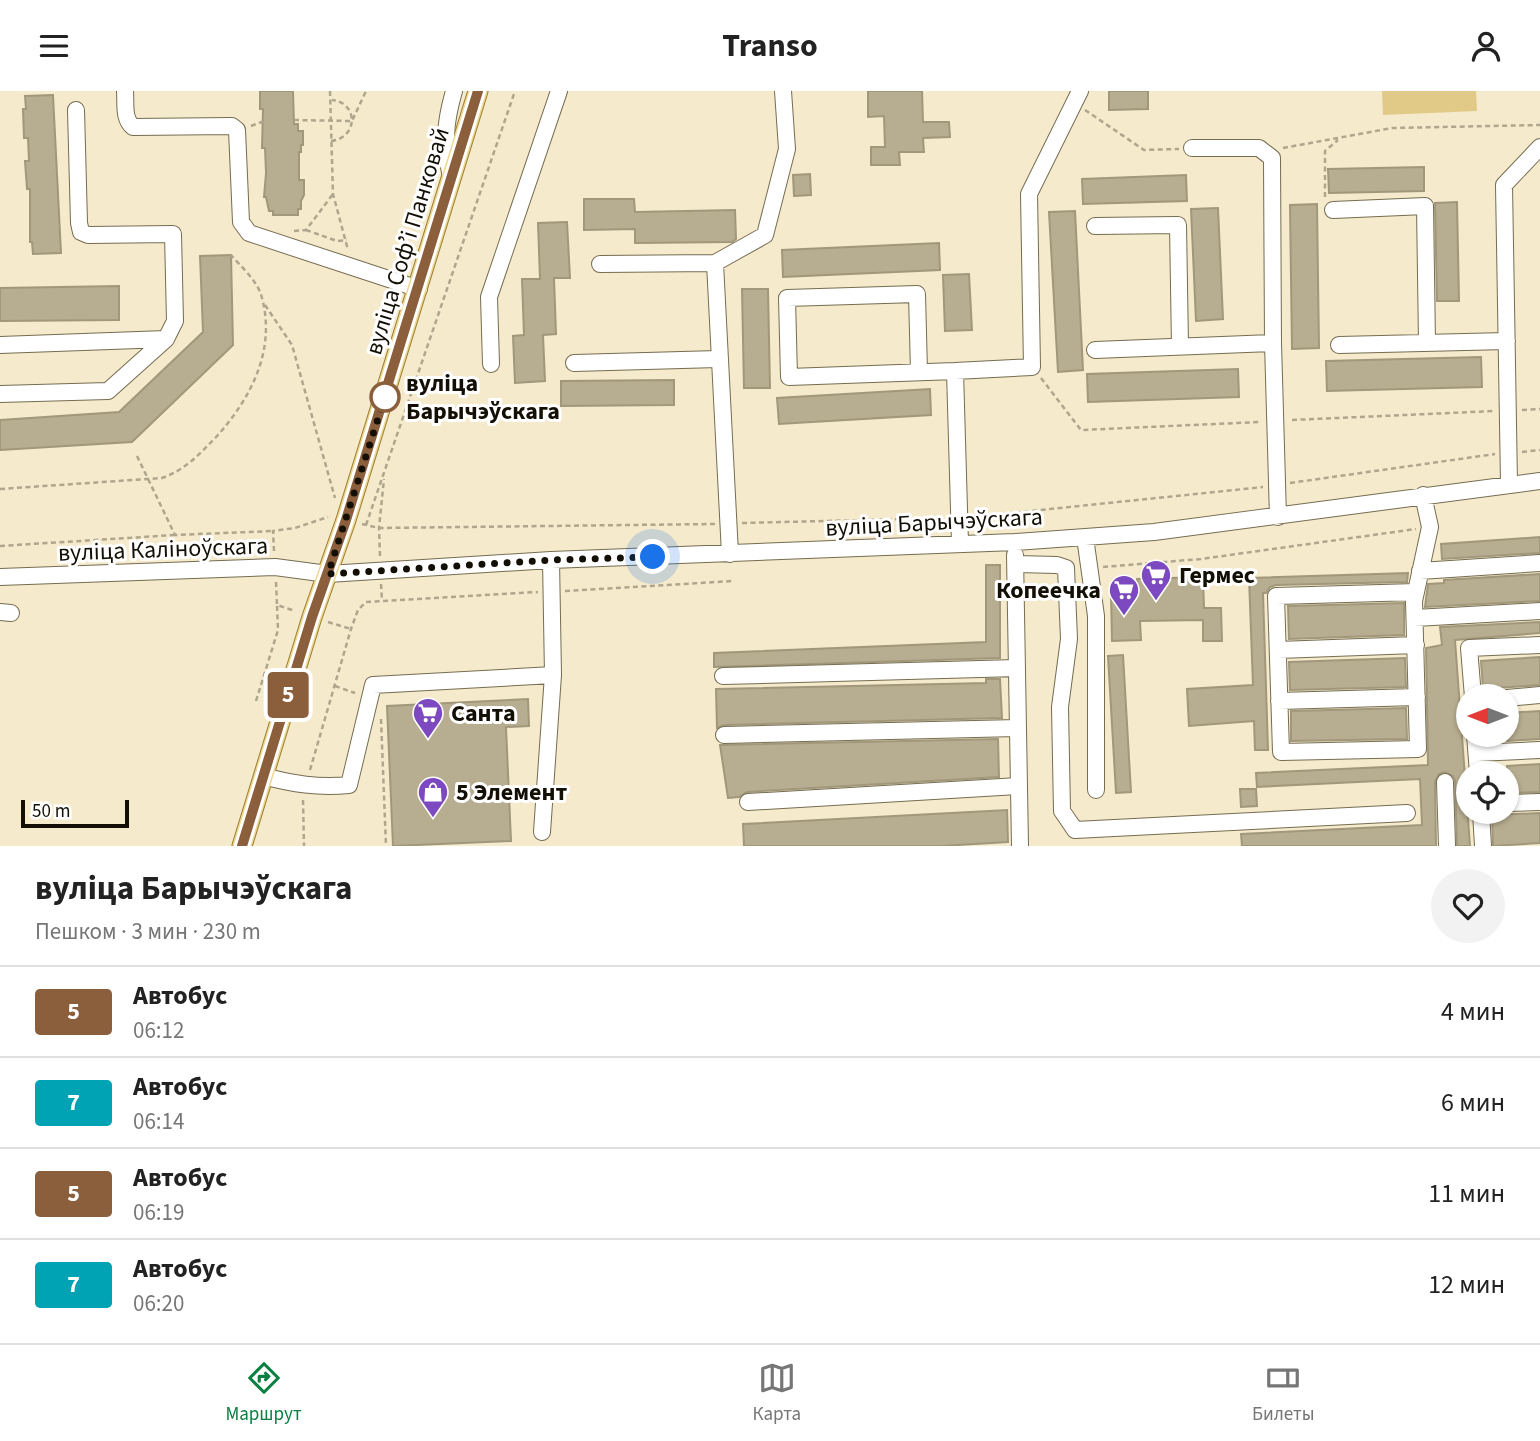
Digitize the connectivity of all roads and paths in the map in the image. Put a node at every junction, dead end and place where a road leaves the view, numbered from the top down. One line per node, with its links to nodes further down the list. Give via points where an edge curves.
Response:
1 (125, 91): 31 (street, via 126,117 133,127 232,126 237,130 240,222 249,233)
2 (330, 91): 10 (path)
3 (366, 91): 14 (path)
4 (454, 91): 21 (street, via 445,124)
5 (478, 91): 21 (main road, вуліца Софʼі Панковай)
6 (515, 91): 49 (path)
7 (559, 91): 44 (street, via 489,297)
8 (783, 91): 29 (street, via 787,149 765,235)
9 (1077, 97): 19 (path, via 1144,150); 45 (street, via 1029,194 1032,367)
10 (330, 100): 13 (path); 14 (path, via 346,106)
11 (76, 110): 34 (street, via 81,232 173,234 175,321)
12 (294, 120): 13 (path)
13 (331, 120): 14 (path); 17 (path)
14 (352, 121): 17 (path, via 345,137)
15 (1540, 125): 16 (path, via 1392,128)
16 (1340, 138): 20 (path); 23 (path, via 1325,151 1324,196)
17 (331, 141): 22 (path)
18 (1540, 147): 35 (street, via 1504,185)
19 (1192, 148): 20 (street)
20 (1265, 151): 36 (street, via 1272,158)
21 (451, 180): 32 (main road, вуліца Софʼі Панковай)
22 (332, 194): 25 (path); 27 (path)
23 (1333, 210): 37 (street, via 1424,206)
24 (1095, 226): 40 (street, via 1178,225)
25 (306, 230): 26 (path); 27 (path)
26 (283, 231)
27 (347, 240): 31 (path)
28 (230, 255): 33 (path, via 254,281)
29 (715, 263): 30 (street); 42 (street)
30 (600, 264)
31 (350, 266): 32 (street)
32 (418, 289): 72 (main road, вуліца Софʼі Панковай)
33 (263, 303): 50 (path, via 267,340 247,397 199,455 175,473); 55 (path, via 292,345)
34 (166, 339): 38 (street); 47 (street, via 108,391)
35 (1507, 341): 37 (street); 52 (street)
36 (1273, 343): 40 (street); 56 (street)
37 (1427, 343): 39 (street)
38 (0, 345)
39 (1339, 345)
40 (1180, 347): 41 (street)
41 (1095, 350)
42 (718, 359): 43 (street); 66 (street)
43 (574, 363)
44 (491, 364)
45 (955, 371): 46 (street); 64 (street)
46 (919, 372): 46 (street, via 789,377 787,299 916,294)
47 (0, 394)
48 (137, 456): 50 (path)
49 (384, 473): 57 (path); 59 (path)
50 (149, 480): 53 (path); 61 (path)
51 (1540, 481): 52 (street, вуліца Барычэўскага)
52 (1509, 483): 54 (street, вуліца Барычэўскага)
53 (0, 489)
54 (1423, 495): 56 (street, вуліца Барычэўскага); 58 (street)
55 (338, 506)
56 (1278, 517): 62 (street, вуліца Барычэўскага)
57 (366, 525)
58 (1430, 527): 70 (path, via 1201,559); 71 (street)
59 (379, 528)
60 (273, 531): 61 (path)
61 (175, 535): 65 (path)
62 (1085, 537): 63 (street, вуліца Барычэўскага); 70 (street)
63 (1015, 542): 64 (street, вуліца Барычэўскага); 69 (street)
64 (960, 544): 66 (street, вуліца Барычэўскага)
65 (0, 546)
66 (730, 554): 67 (street, вуліца Барычэўскага)
67 (551, 560): 72 (street, вуліца Барычэўскага); 75 (street)
68 (1540, 563): 71 (street)
69 (1016, 564): 83 (street); 113 (street, via 1066,568 1069,639 1060,707 1062,811)
70 (1089, 567): 106 (street, via 1096,616)
71 (1420, 571): 76 (street)
72 (328, 574): 73 (street, вуліца Каліноўскага, via 275,567); 102 (main road, вуліца Софʼі Панковай)
73 (0, 577)
74 (733, 581): 75 (path)
75 (552, 591): 84 (street); 87 (path, via 366,603 358,610)
76 (1416, 592): 79 (street); 82 (street, via 1276,596)
77 (277, 605): 92 (path, via 278,630)
78 (1540, 611): 79 (street)
79 (1415, 618): 80 (street)
80 (1416, 645): 82 (street); 90 (street)
81 (1540, 645): 86 (street, via 1469,648)
82 (1278, 650): 93 (street)
83 (1017, 668): 85 (street); 94 (street)
84 (553, 675): 89 (street, via 373,685); 112 (street)
85 (723, 676)
86 (1472, 684)
87 (335, 686): 89 (path); 104 (path)
88 (1540, 695): 91 (street)
89 (370, 697): 101 (path, via 381,700); 104 (street, via 349,785)
90 (1417, 697): 93 (street); 93 (street, via 1418,749 1280,753)
91 (1519, 697)
92 (256, 701)
93 (1279, 701)
94 (1018, 727): 95 (street); 105 (street)
95 (724, 735)
96 (1476, 747): 98 (street)
97 (1540, 750): 98 (street)
98 (1476, 753): 99 (street)
99 (1477, 761)
100 (390, 774): 101 (path)
101 (383, 775): 116 (path)
102 (263, 776): 104 (street); 114 (main road, вуліца Софʼі Панковай)
103 (1445, 782): 118 (street)
104 (305, 786): 115 (path)
105 (1019, 786): 107 (street); 117 (street)
106 (1096, 790)
107 (748, 802)
108 (1540, 802): 109 (street)
109 (1519, 803)
110 (1407, 813): 113 (street)
111 (1482, 824): 119 (street)
112 (542, 832)
113 (1075, 838)
114 (242, 846)
115 (304, 846)
116 (386, 846)
117 (1020, 846)
118 (1447, 846)
119 (1483, 846)

